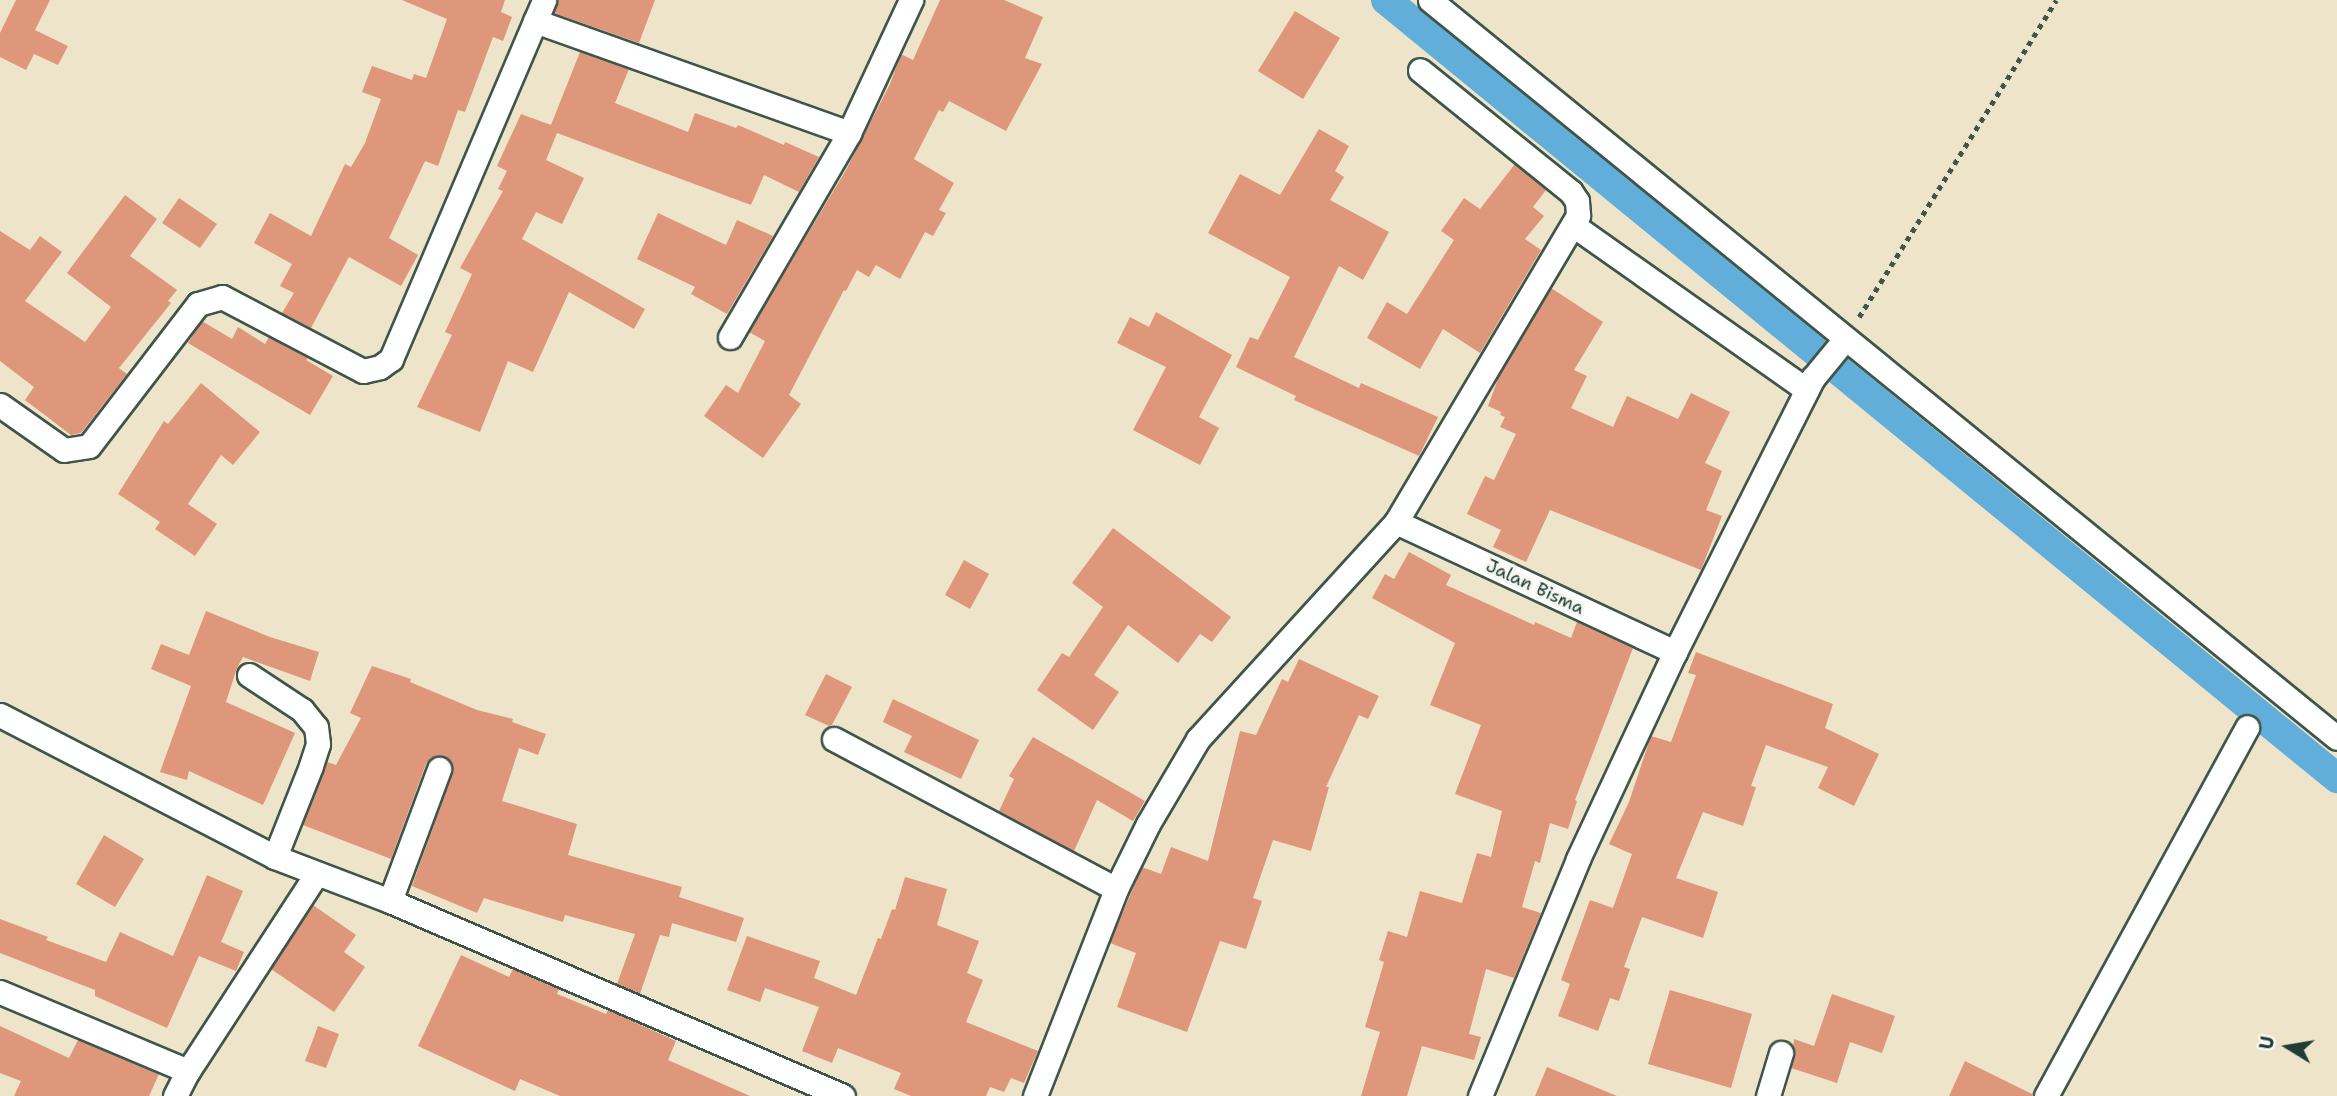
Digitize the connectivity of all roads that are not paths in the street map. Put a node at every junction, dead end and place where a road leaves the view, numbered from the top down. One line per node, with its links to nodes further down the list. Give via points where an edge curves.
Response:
1 (911, 0): 5 (street)
2 (1430, 0): 8 (street)
3 (539, 10): 5 (street); 10 (street, via 391,359 363,371 222,297 198,304 89,446 64,450)
4 (1420, 70): 6 (street, via 1571,192 1579,208)
5 (849, 134): 7 (street)
6 (1573, 225): 9 (street); 11 (street)
7 (730, 337)
8 (1842, 342): 9 (street); 16 (street)
9 (1810, 384): 12 (street)
10 (0, 405)
11 (1395, 522): 12 (street, Jalan Bisma); 21 (street, via 1198,739)
12 (1675, 652): 29 (street, via 1578,859)
13 (249, 675): 19 (street, via 302,710 316,727 318,744)
14 (0, 715): 19 (street)
15 (2247, 727): 31 (street)
16 (2337, 738)
17 (834, 739): 21 (street)
18 (439, 769): 22 (street)
19 (275, 857): 20 (street)
20 (316, 875): 22 (street); 25 (street)
21 (1115, 889): 28 (street)
22 (390, 901): 27 (street)
23 (0, 992): 25 (street)
24 (1781, 1052): 30 (street)
25 (188, 1071): 26 (street)
26 (175, 1096)
27 (843, 1096)
28 (1035, 1096)
29 (1480, 1096)
30 (1768, 1096)
31 (2046, 1096)

